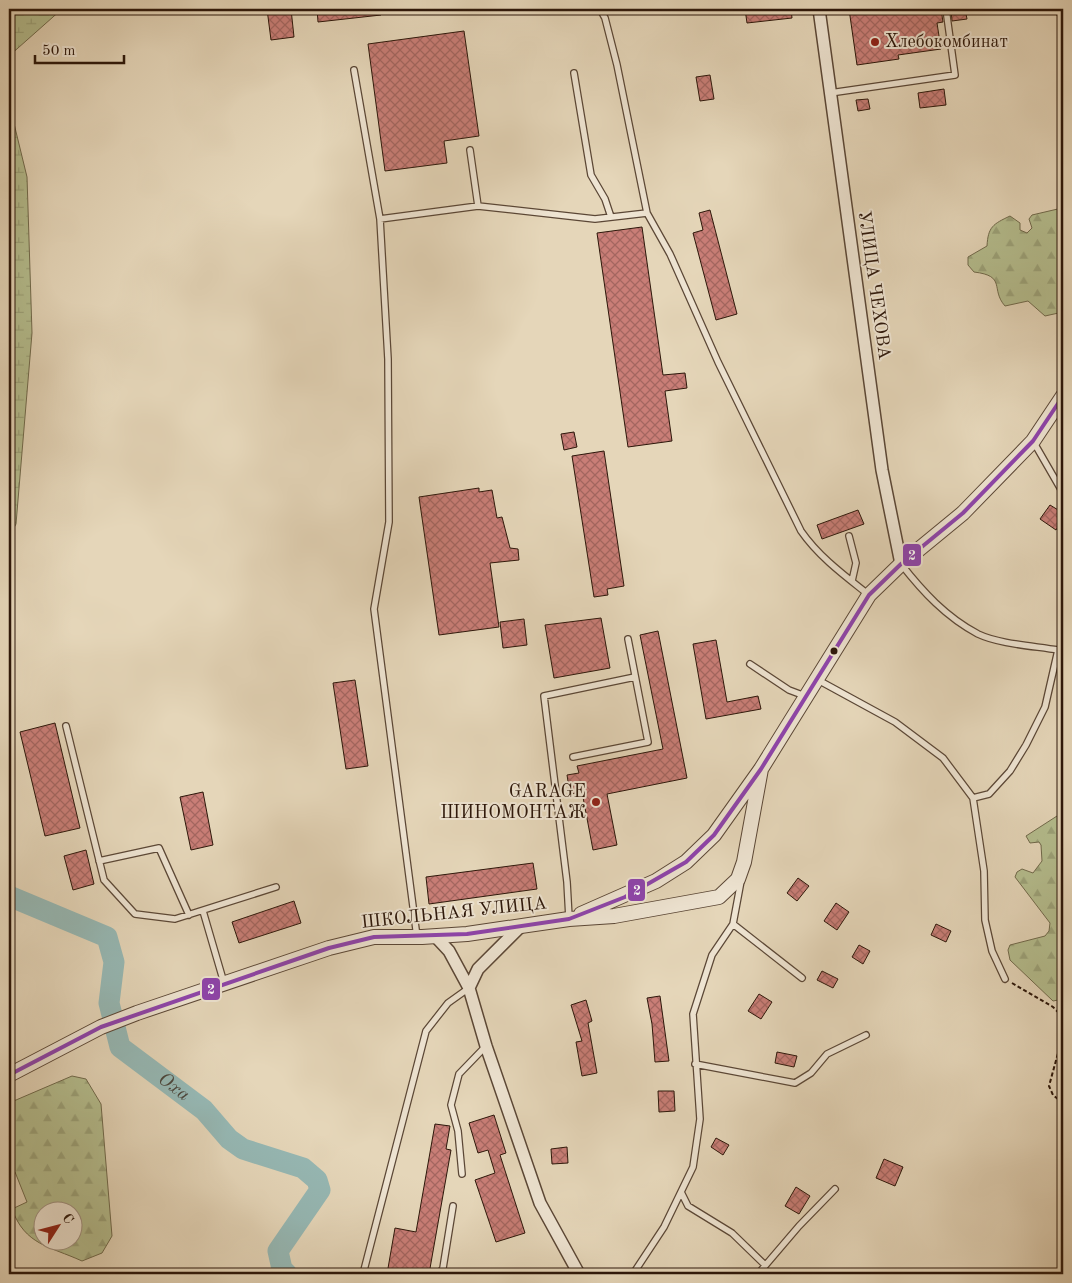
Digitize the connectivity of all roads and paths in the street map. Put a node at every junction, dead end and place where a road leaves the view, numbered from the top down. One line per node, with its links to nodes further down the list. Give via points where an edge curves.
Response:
1 (600, 9): 9 (lane, via 617,66)
2 (819, 9): 6 (street, УЛИЦА ЧЕХОВА)
3 (946, 9): 6 (lane, via 955,75)
4 (354, 70): 11 (lane)
5 (574, 73): 10 (lane, via 591,176)
6 (830, 93): 16 (street, УЛИЦА ЧЕХОВА, via 882,470)
7 (470, 150): 8 (lane)
8 (478, 206): 10 (lane); 11 (lane)
9 (647, 214): 10 (lane); 17 (lane, via 670,254 718,362 801,531)
10 (611, 217)
11 (380, 219): 39 (lane, via 388,359 389,522 374,609)
12 (1063, 396): 13 (street)
13 (1034, 441): 14 (lane); 16 (street, via 963,513)
14 (1063, 493)
15 (849, 536): 17 (lane, via 856,563)
16 (901, 564): 18 (street); 21 (lane, via 926,597 979,634)
17 (852, 581): 18 (lane)
18 (869, 595): 24 (street)
19 (628, 640): 23 (lane)
20 (1063, 646): 21 (lane)
21 (1058, 650): 29 (lane, via 1045,708 1026,745 1010,771 989,794)
22 (750, 664): 25 (lane, via 789,690)
23 (634, 677): 27 (lane, via 648,742); 35 (lane, via 544,696)
24 (816, 679): 25 (street); 29 (lane, via 895,722 943,758)
25 (805, 696): 28 (street)
26 (66, 726): 30 (lane)
27 (573, 757)
28 (761, 769): 31 (street); 35 (street, via 714,835 686,862 625,897)
29 (973, 798): 41 (lane, via 984,871 985,920 992,951)
30 (99, 861): 34 (lane, via 104,880 135,914 175,919); 34 (lane, via 160,848)
31 (744, 862): 35 (street, via 738,879 719,897 614,916); 36 (lane)
32 (276, 887): 33 (lane)
33 (202, 911): 34 (lane); 42 (lane)
34 (189, 915)
35 (569, 919): 37 (street, ШКОЛЬНАЯ УЛИЦА)
36 (733, 924): 40 (lane); 48 (lane, via 712,955 693,1014)
37 (520, 927): 38 (street, ШКОЛЬНАЯ УЛИЦА); 43 (street, via 478,969)
38 (435, 936): 39 (street, ШКОЛЬНАЯ УЛИЦА); 43 (street, via 449,951)
39 (417, 937): 42 (street, ШКОЛЬНАЯ УЛИЦА, via 374,937 329,948)
40 (802, 978)
41 (1005, 979): 44 (path, via 1053,1007)
42 (224, 983): 49 (street, ШКОЛЬНАЯ УЛИЦА, via 101,1027)
43 (469, 988): 47 (street); 56 (lane, via 448,1003 426,1031)
44 (1063, 1017)
45 (866, 1035): 48 (lane, via 827,1054 811,1073 795,1083)
46 (1063, 1035): 50 (path, via 1049,1086 1053,1095)
47 (486, 1046): 51 (lane, via 459,1074 451,1104 458,1131); 58 (street, via 540,1203)
48 (695, 1064): 53 (lane, via 700,1119 694,1167)
49 (9, 1075)
50 (1063, 1103)
51 (462, 1174)
52 (835, 1189): 55 (lane)
53 (681, 1192): 55 (lane, via 688,1206 732,1233); 59 (lane, via 664,1227)
54 (453, 1206): 57 (lane)
55 (765, 1265): 60 (lane)
56 (363, 1274)
57 (440, 1274)
58 (579, 1274)
59 (633, 1274)
60 (758, 1274)

